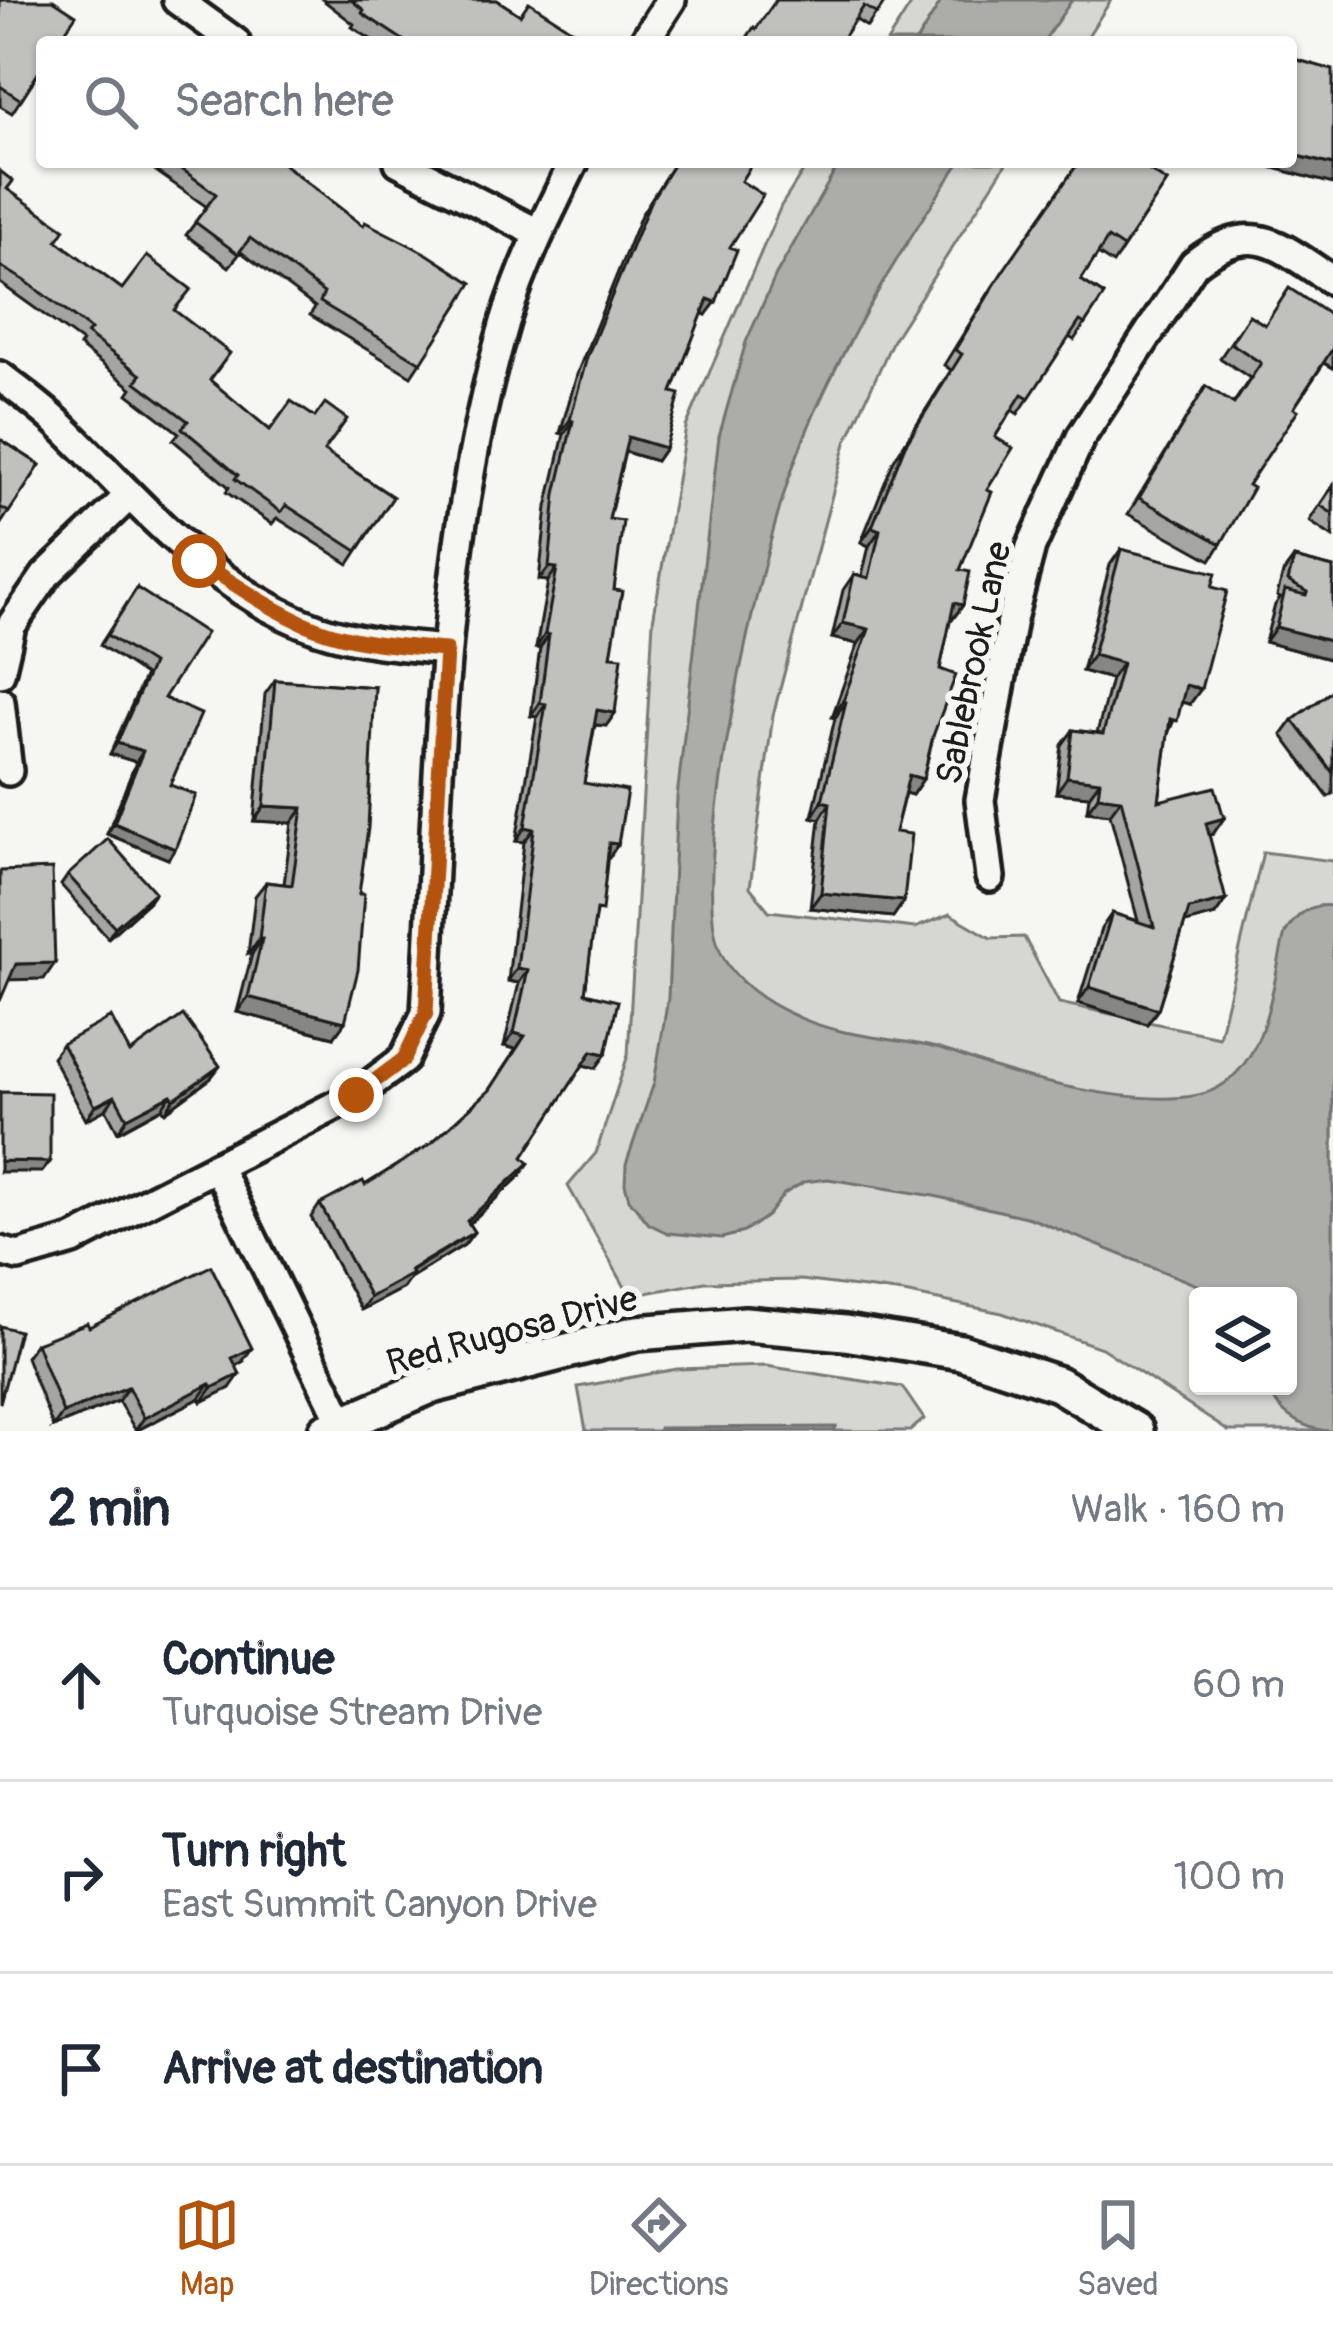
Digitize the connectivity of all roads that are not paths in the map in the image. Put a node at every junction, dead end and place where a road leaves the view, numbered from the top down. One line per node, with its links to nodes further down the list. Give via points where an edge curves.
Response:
1 (177, 0): 3 (street)
2 (671, 0): 4 (street)
3 (227, 36)
4 (648, 36)
5 (411, 168): 7 (street)
6 (571, 168): 7 (street)
7 (538, 233): 11 (street, via 481,412)
8 (1333, 281): 15 (street, Sablebrook Lane, via 1255,237 1213,250 1194,264 1081,437 1031,547 1012,619 980,800)
9 (0, 376): 10 (street)
10 (129, 496): 11 (street, via 199,561 316,628); 12 (street, via 46,575 11,626)
11 (446, 650): 16 (street, via 426,1013 404,1059 372,1083)
12 (0, 673)
13 (0, 702): 14 (street)
14 (8, 771)
15 (990, 877)
16 (217, 1166): 17 (street, via 73,1240 18,1256); 18 (street)
17 (0, 1251)
18 (334, 1426): 19 (street, Red Rugosa Drive, via 428,1387 637,1333 746,1324 961,1352 1058,1384)
19 (1136, 1431)

